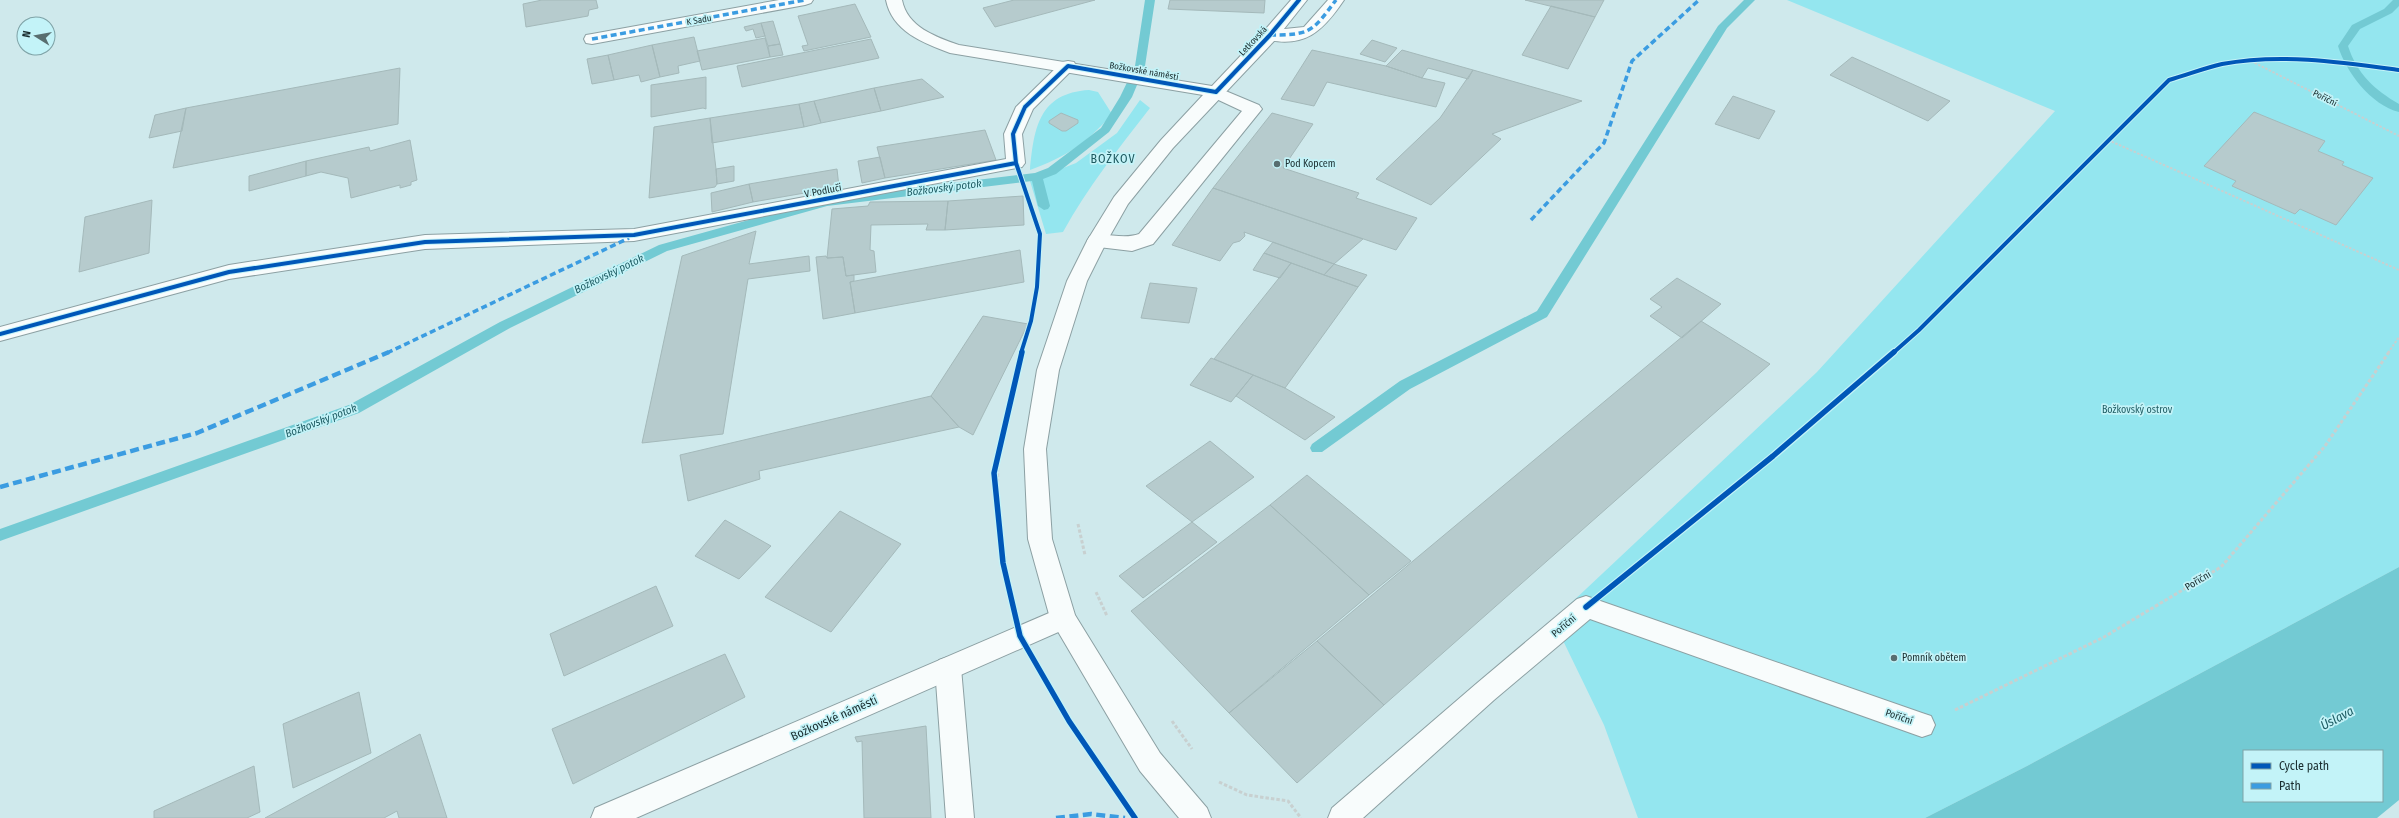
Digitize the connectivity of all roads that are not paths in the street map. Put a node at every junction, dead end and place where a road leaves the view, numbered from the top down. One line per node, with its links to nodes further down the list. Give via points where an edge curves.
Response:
1 (806, 0): 6 (street, K Sadu)
2 (894, 0): 7 (street, Božkovské náměstí, via 894,6 908,26 929,40 956,49)
3 (1299, 0): 5 (street, Letkovská)
4 (1336, 0): 5 (street, via 1312,31 1301,35)
5 (1270, 35): 8 (street, Letkovská)
6 (592, 39)
7 (1068, 66): 8 (street, Božkovské náměstí); 10 (street, V Podlučí, via 1025,107 1013,134 1016,163 634,235 425,242 229,272)
8 (1216, 92): 9 (street, Letkovská, via 1167,144 1121,201); 9 (street, Božkovské náměstí, via 1253,109 1146,239 1132,244)
9 (1097, 240): 11 (street, Letkovská, via 1077,281 1048,370 1035,449 1040,539)
10 (0, 334)
11 (1063, 618): 12 (street, Božkovské náměstí); 16 (street, Letkovská, via 1150,762)
12 (948, 668): 14 (street, Božkovské náměstí); 15 (street)
13 (1922, 725): 17 (street, Poříční, via 1586,608 1485,692)
14 (605, 818)
15 (960, 818)
16 (1198, 818)
17 (1342, 818)

